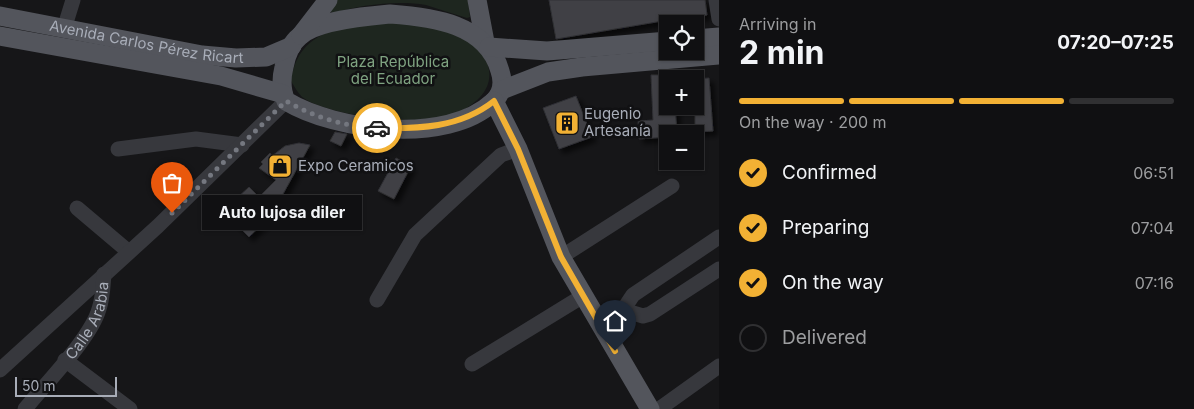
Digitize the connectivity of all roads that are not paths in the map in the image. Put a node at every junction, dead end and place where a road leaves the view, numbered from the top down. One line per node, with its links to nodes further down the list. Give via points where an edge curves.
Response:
1 (73, 0): 7 (street)
2 (328, 0): 11 (main road)
3 (477, 0): 13 (main road)
4 (716, 0): 6 (street)
5 (0, 16): 7 (main road, Avenida Carlos Pérez Ricart)
6 (719, 19)
7 (64, 29): 11 (main road, Avenida Carlos Pérez Ricart, via 202,55 236,58 266,56)
8 (0, 36): 16 (main road, Avenida Carlos Pérez Ricart, via 221,76)
9 (719, 37): 10 (main road)
10 (704, 38)
11 (296, 40): 13 (main road, via 357,17 390,14 458,27); 16 (main road, via 282,74)
12 (659, 42): 13 (main road, via 547,51)
13 (487, 44): 15 (main road, via 500,69)
14 (719, 56): 15 (main road, via 548,72)
15 (498, 96): 16 (main road, via 483,110 463,120 407,129 374,128 328,120 300,109); 19 (main road)
16 (285, 98): 17 (street)
17 (242, 145): 18 (street, via 196,139); 23 (street)
18 (118, 149)
19 (518, 149): 24 (main road); 28 (street, via 501,155 415,235)
20 (672, 186): 24 (street)
21 (77, 208): 23 (street)
22 (719, 237): 29 (street, via 633,295)
23 (129, 252): 26 (street)
24 (561, 257): 27 (main road)
25 (719, 268): 29 (street, via 650,314 643,316)
26 (104, 274): 31 (street, Calle Arabia, via 96,319); 34 (street)
27 (583, 296): 30 (main road); 32 (street)
28 (377, 300)
29 (623, 310): 30 (street)
30 (600, 324): 37 (main road)
31 (65, 360): 35 (street, Calle Arabia); 36 (street)
32 (472, 364)
33 (719, 366): 38 (street)
34 (0, 370)
35 (25, 409)
36 (130, 409)
37 (650, 409)
38 (659, 409)

